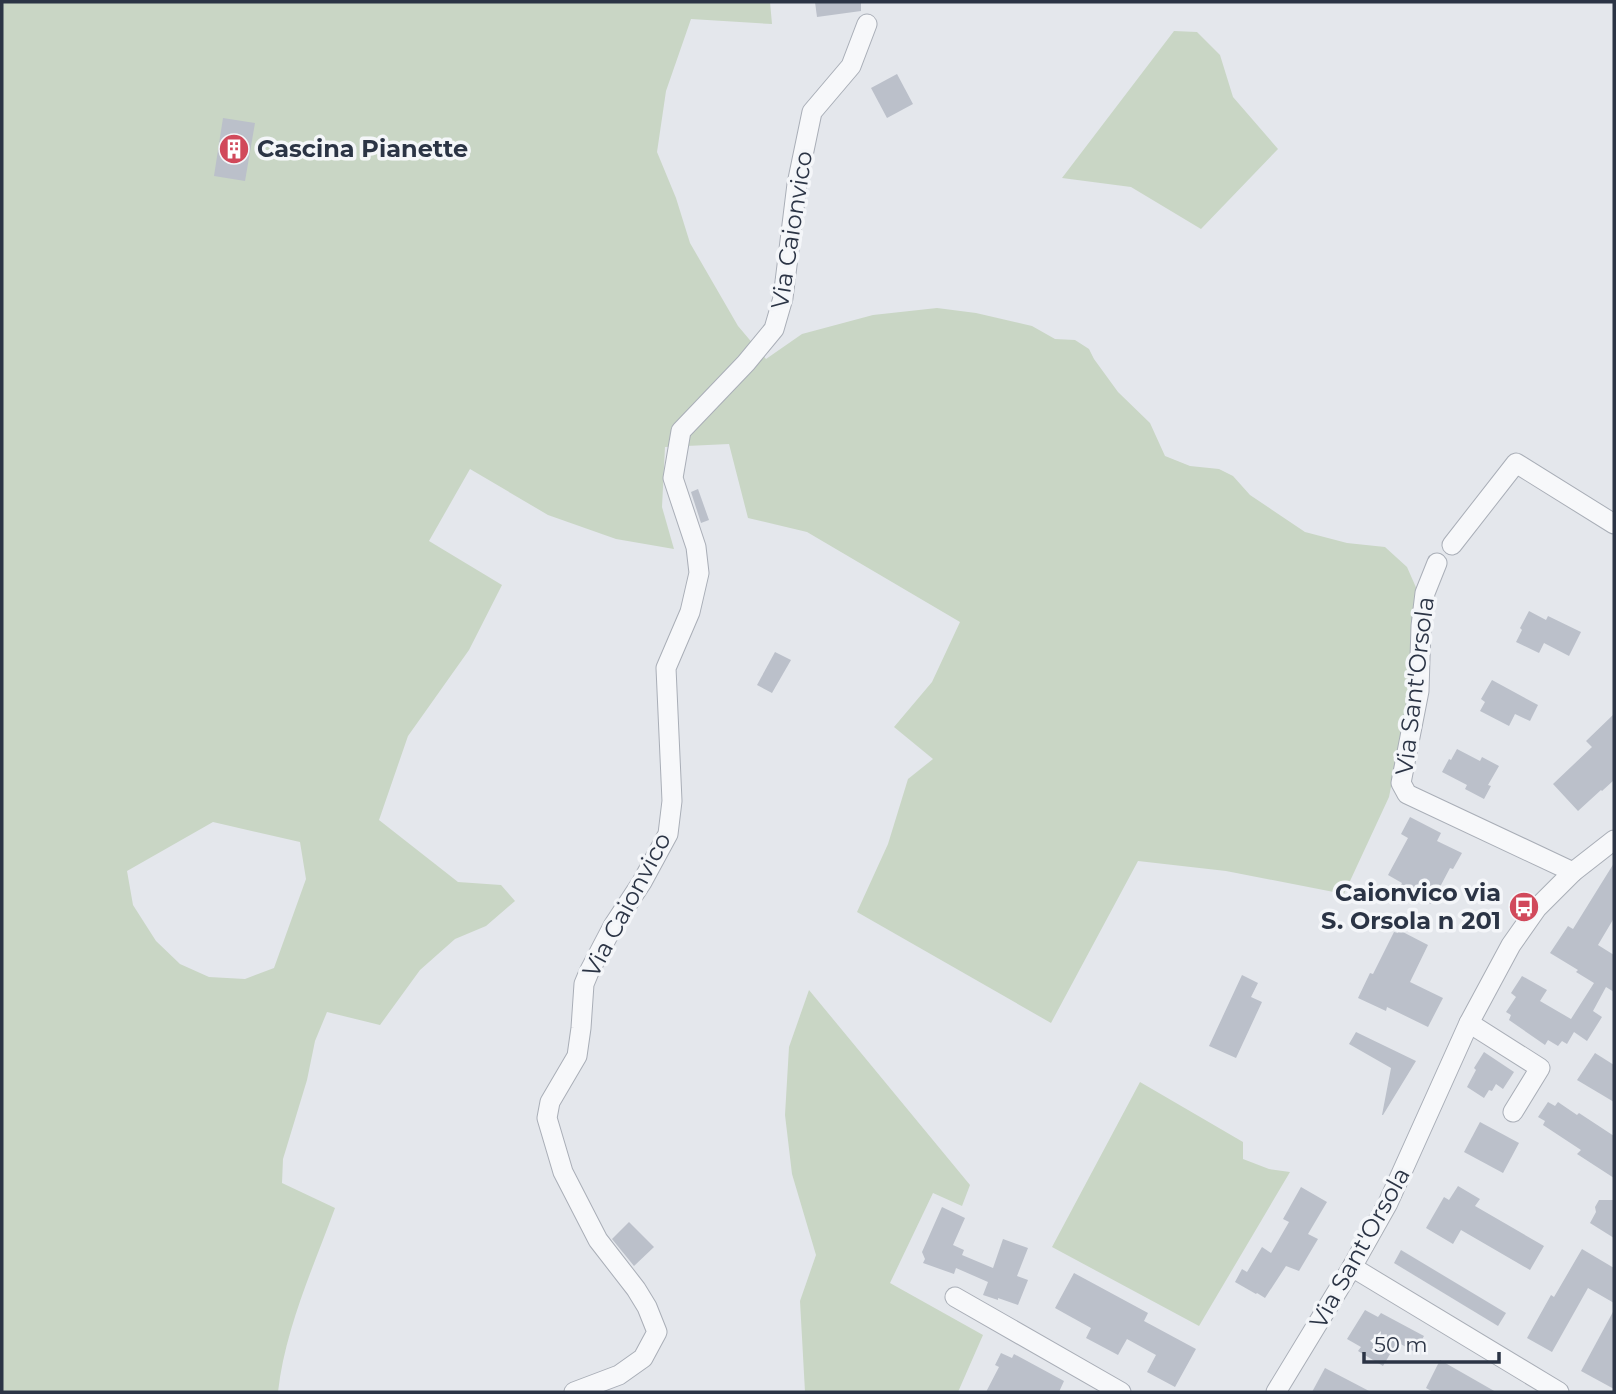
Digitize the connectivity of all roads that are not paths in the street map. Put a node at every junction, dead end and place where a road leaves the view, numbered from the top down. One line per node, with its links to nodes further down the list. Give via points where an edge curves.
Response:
1 (867, 24): 11 (street, Via Caionvico, via 851,66 812,112 797,184 783,298 774,329 681,431 673,478 696,547 699,573 690,612 666,668 672,801 668,834 589,972 577,1056 550,1102 547,1118 563,1172 598,1240 636,1289 657,1332 643,1357 619,1375)
2 (1614, 524): 3 (street, via 1516,463)
3 (1452, 544)
4 (1437, 563): 6 (street, Via Sant'Orsola, via 1425,593 1419,691 1401,783 1407,794)
5 (1614, 841): 6 (street, Via Sant'Orsola)
6 (1573, 872): 7 (street, Via Sant'Orsola, via 1537,908 1511,945)
7 (1469, 1023): 8 (street, via 1540,1068); 9 (street, Via Sant'Orsola, via 1400,1178)
8 (1513, 1112)
9 (1352, 1267): 13 (street, Via Sant'Orsola); 14 (street)
10 (955, 1297): 12 (street)
11 (575, 1392)
12 (1121, 1392)
13 (1276, 1392)
14 (1559, 1392)

